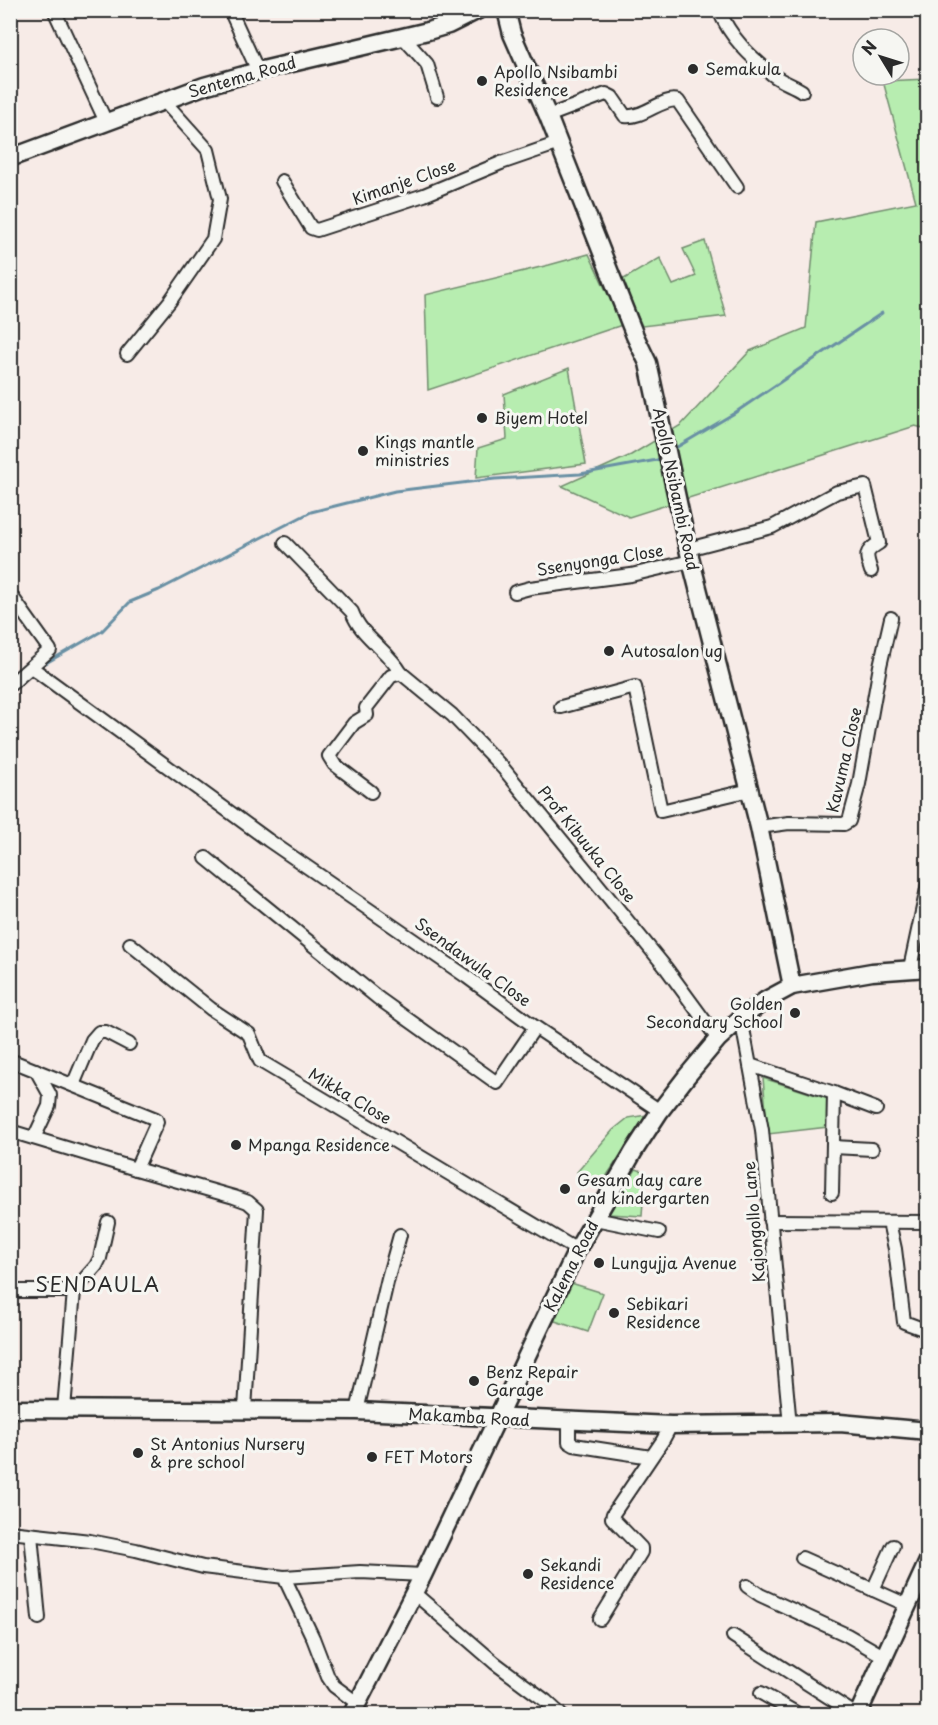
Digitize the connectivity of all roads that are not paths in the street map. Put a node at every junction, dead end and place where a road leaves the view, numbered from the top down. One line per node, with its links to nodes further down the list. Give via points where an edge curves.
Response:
1 (54, 10): 12 (street)
2 (230, 10): 7 (street)
3 (478, 10): 6 (street, Sentema Road, via 448,25)
4 (506, 10): 11 (street, Apollo Nsibambi Road, via 512,34)
5 (719, 10): 8 (street, via 744,50 773,75)
6 (402, 36): 7 (street, Sentema Road); 9 (street, via 427,64)
7 (258, 71): 10 (street, Sentema Road)
8 (802, 91)
9 (437, 97)
10 (163, 100): 12 (street, Sentema Road); 17 (street, via 208,150 220,199 213,239)
11 (548, 116): 13 (street, Apollo Nsibambi Road); 16 (street, via 606,94 629,117 678,100)
12 (106, 122): 14 (street, Sentema Road)
13 (559, 143): 15 (street, Kimanje Close, via 424,195 317,230 311,228); 19 (street, Apollo Nsibambi Road, via 648,363)
14 (10, 158)
15 (282, 181)
16 (737, 187)
17 (127, 354)
18 (285, 543): 25 (street, Prof Kibuuka Close, via 352,612 359,626)
19 (689, 555): 20 (street, Ssenyonga Close, via 772,527 837,492 865,486 879,543 869,549 866,557); 21 (street, Ssenyonga Close, via 631,575); 28 (street, Apollo Nsibambi Road)
20 (870, 571)
21 (515, 592)
22 (10, 594): 24 (street, via 50,650)
23 (891, 618): 30 (street, Kavuma Close, via 849,821)
24 (35, 671): 26 (street); 38 (street, Ssendawula Close)
25 (400, 673): 29 (street, via 391,676 366,708 366,715 354,723 329,756); 39 (street, Prof Kibuuka Close, via 452,715 503,768 666,968)
26 (10, 685)
27 (561, 707): 28 (street, via 635,687 661,811)
28 (750, 790): 30 (street, Apollo Nsibambi Road)
29 (371, 792)
30 (759, 827): 36 (street, Apollo Nsibambi Road)
31 (206, 858): 38 (street, via 378,998 497,1083)
32 (927, 884): 35 (street)
33 (130, 944): 61 (street, Mikka Close, via 249,1034 260,1061)
34 (927, 968): 35 (street, Kalema Road)
35 (910, 969): 36 (street, Kalema Road)
36 (792, 986): 37 (street, Kalema Road)
37 (741, 1018): 39 (street, Kalema Road); 42 (street, Kajongollo Lane)
38 (535, 1027): 47 (street, Ssendawula Close)
39 (718, 1039): 47 (street, Kalema Road)
40 (129, 1044): 44 (street, via 99,1032)
41 (10, 1060): 43 (street)
42 (750, 1065): 45 (street); 55 (street, Kajongollo Lane, via 762,1130)
43 (36, 1070): 44 (street); 49 (street, via 50,1095)
44 (73, 1085): 52 (street, via 156,1119)
45 (834, 1092): 46 (street); 50 (street)
46 (876, 1109)
47 (660, 1111): 54 (street, Kalema Road)
48 (10, 1131): 49 (street)
49 (34, 1138): 52 (street)
50 (833, 1147): 51 (street); 53 (street)
51 (872, 1149)
52 (136, 1169): 67 (street, via 234,1197 257,1210)
53 (832, 1193)
54 (595, 1219): 59 (street); 61 (street, Kalema Road)
55 (770, 1221): 57 (street); 72 (street, Kajongollo Lane)
56 (108, 1222): 62 (street, via 100,1258)
57 (889, 1222): 58 (street); 64 (street, via 904,1322)
58 (927, 1222)
59 (659, 1232)
60 (400, 1235): 68 (street)
61 (577, 1250): 69 (street, Kalema Road)
62 (74, 1291): 63 (street); 66 (street)
63 (10, 1292)
64 (927, 1331)
65 (10, 1409): 66 (street, Makamba Road)
66 (64, 1409): 67 (street, Makamba Road)
67 (245, 1410): 68 (street, Makamba Road)
68 (357, 1411): 69 (street, Makamba Road)
69 (497, 1419): 70 (street, Makamba Road); 80 (street, Kalema Road)
70 (569, 1421): 71 (street, Makamba Road); 74 (street, via 569,1442 574,1445)
71 (671, 1425): 72 (street, Makamba Road); 74 (street)
72 (790, 1425): 73 (street, Makamba Road, via 840,1424)
73 (927, 1431)
74 (651, 1457): 87 (street, via 612,1518 641,1548 640,1555)
75 (10, 1532): 76 (street)
76 (31, 1535): 81 (street, via 90,1541 203,1567); 86 (street)
77 (893, 1546): 83 (street)
78 (802, 1558): 83 (street)
79 (927, 1561): 85 (street)
80 (423, 1575): 81 (street, via 360,1572); 84 (street, Kalema Road)
81 (284, 1577): 91 (street, via 328,1677)
82 (747, 1586): 89 (street)
83 (873, 1590): 85 (street)
84 (414, 1593): 91 (street, Kalema Road); 92 (street)
85 (907, 1605): 89 (street)
86 (39, 1618)
87 (600, 1619)
88 (733, 1636): 94 (street)
89 (885, 1657): 94 (street)
90 (761, 1693): 93 (street)
91 (355, 1709)
92 (560, 1714)
93 (798, 1714)
94 (857, 1714)

